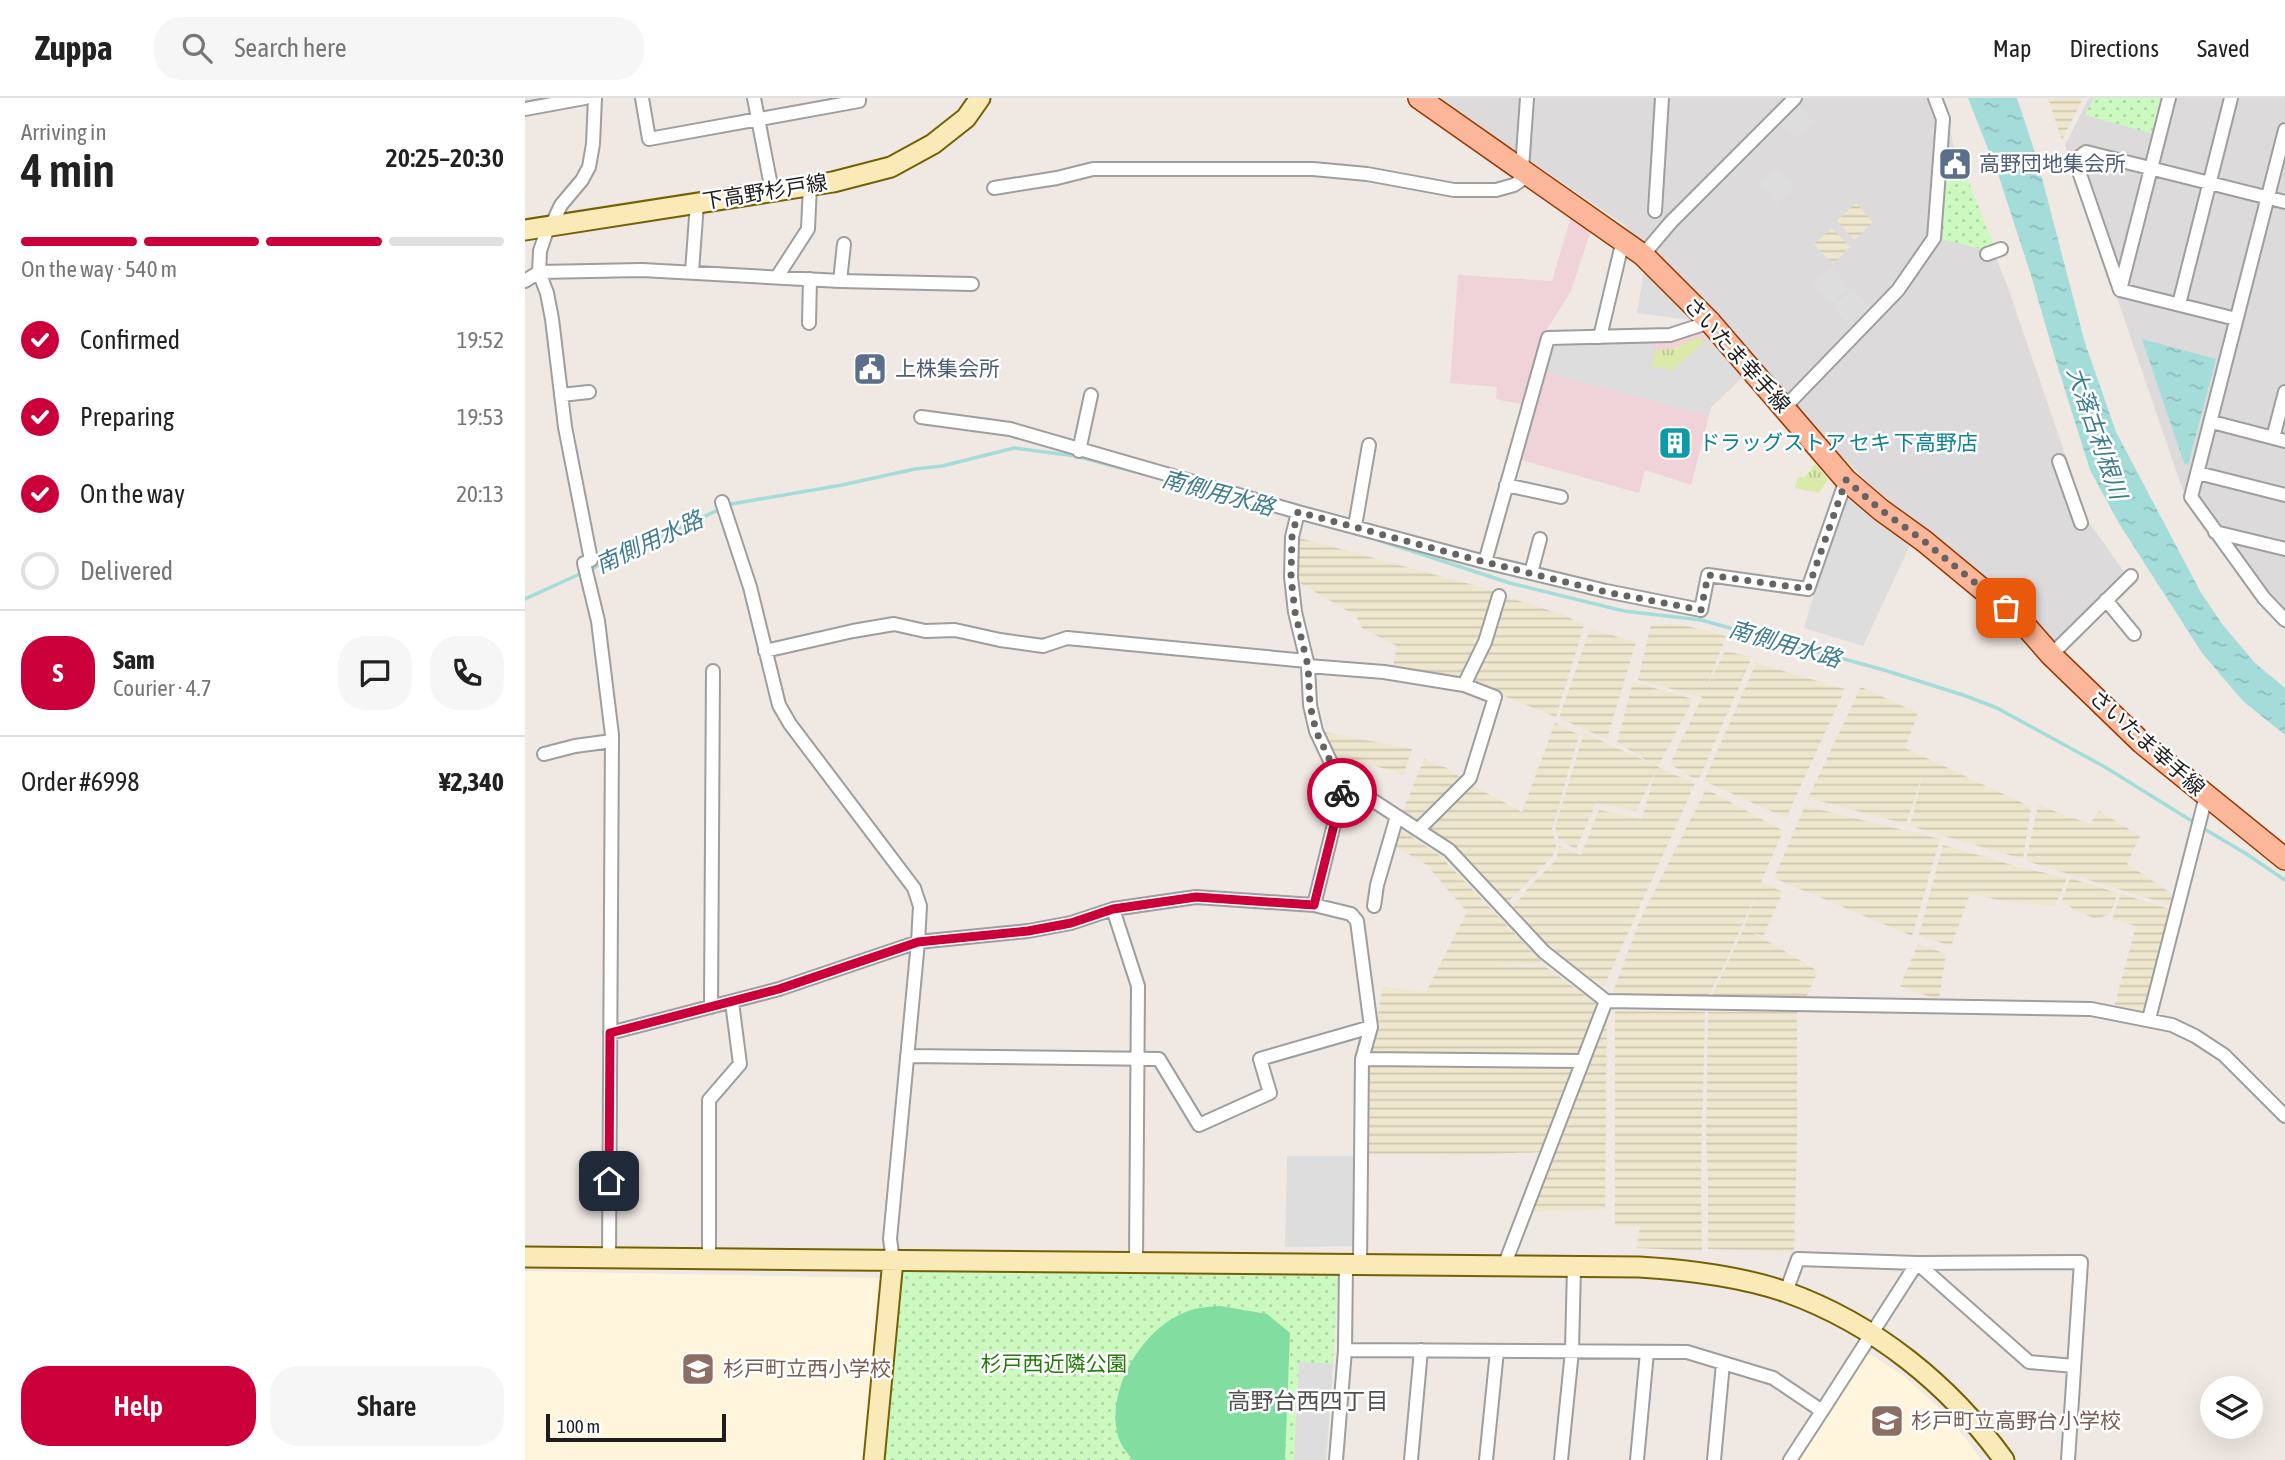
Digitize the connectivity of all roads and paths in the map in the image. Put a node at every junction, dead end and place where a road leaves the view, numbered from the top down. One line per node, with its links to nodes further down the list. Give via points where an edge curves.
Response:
1 (585, 98): 14 (street)
2 (595, 98): 27 (street, via 589,167)
3 (642, 98): 15 (street, via 649,139)
4 (754, 98): 15 (street)
5 (859, 98): 15 (street)
6 (980, 98): 20 (street, 下高野杉戸線, via 966,118 933,144 891,167)
7 (1419, 98): 18 (main road, さいたま幸手線)
8 (1527, 98): 18 (street)
9 (1662, 98): 26 (street)
10 (1795, 98): 33 (street)
11 (1935, 98): 51 (street, via 1943,119 1934,238 1898,290)
12 (2169, 98): 17 (street)
13 (2231, 98): 19 (street)
14 (525, 109)
15 (758, 118): 22 (street)
16 (2285, 130): 23 (street)
17 (2151, 169): 19 (street); 41 (street); 41 (street, via 2086,152 2075,160)
18 (1526, 172): 21 (street, via 1514,185 1496,190 1454,190 1314,169 1093,169); 29 (main road, さいたま幸手線)
19 (2210, 183): 23 (street); 42 (street)
20 (810, 185): 22 (street, 下高野杉戸線); 36 (street, via 808,229)
21 (994, 188)
22 (772, 191): 25 (street, 下高野杉戸線)
23 (2267, 197): 24 (street); 43 (street)
24 (2285, 201)
25 (697, 203): 27 (street, 下高野杉戸線); 35 (street)
26 (1655, 211)
27 (549, 226): 28 (street, 下高野杉戸線); 34 (street)
28 (525, 230)
29 (1623, 240): 33 (main road, さいたま幸手線); 46 (street)
30 (845, 244): 39 (street)
31 (2001, 249): 32 (street)
32 (1987, 254)
33 (1643, 255): 45 (main road, さいたま幸手線)
34 (539, 272): 35 (street); 38 (street); 49 (street, via 550,306)
35 (692, 272): 36 (street)
36 (777, 277): 37 (street)
37 (810, 279): 39 (street); 44 (street)
38 (525, 281)
39 (840, 281): 40 (street)
40 (972, 284)
41 (2120, 290): 42 (street)
42 (2179, 304): 43 (street)
43 (2236, 319): 53 (street)
44 (809, 323)
45 (1710, 323): 46 (street, via 1670,335); 51 (main road, さいたま幸手線)
46 (1600, 337): 60 (street, via 1548,338)
47 (589, 392): 49 (street)
48 (2285, 392): 54 (street)
49 (561, 395): 84 (street, via 598,621)
50 (1091, 395): 56 (street)
51 (1784, 408): 59 (main road, さいたま幸手線)
52 (921, 417): 56 (street, via 1010,429)
53 (2212, 422): 54 (street); 58 (street)
54 (2279, 439)
55 (1369, 445): 66 (street)
56 (1079, 450): 64 (street)
57 (2059, 461): 65 (street)
58 (2198, 473): 61 (street); 67 (street, via 2192,497)
59 (1846, 480): 71 (street, via 1808,589 1708,575 1701,610); 80 (main road, さいたま幸手線, via 2023,622)
60 (1506, 485): 62 (street); 70 (street)
61 (2285, 495)
62 (1561, 497)
63 (722, 502): 79 (street)
64 (1298, 512): 66 (street); 81 (street, via 1291,577)
65 (2081, 523)
66 (1355, 526): 70 (street)
67 (2215, 532): 69 (street); 74 (street)
68 (1540, 539): 71 (street)
69 (2285, 549)
70 (1485, 562): 71 (street)
71 (1531, 573)
72 (2131, 576): 75 (street)
73 (1499, 596): 83 (street, via 1485,642)
74 (2264, 598): 76 (street); 77 (street)
75 (2106, 600): 78 (street); 80 (street)
76 (2285, 603)
77 (2285, 620)
78 (2134, 634)
79 (765, 652): 81 (street, via 894,624 1043,646 1067,638); 94 (street, via 779,705 790,724 914,888 920,906)
80 (2051, 655): 87 (main road, さいたま幸手線, via 2142,743)
81 (1308, 663): 83 (street); 86 (street, via 1316,731)
82 (713, 671): 97 (street)
83 (1464, 685): 89 (street, via 1495,697 1470,778)
84 (611, 741): 85 (street); 100 (street)
85 (544, 754)
86 (1343, 788): 88 (street); 91 (street)
87 (2206, 796): 90 (main road, さいたま幸手線); 98 (street)
88 (1397, 816): 89 (street); 92 (street)
89 (1418, 830): 95 (street, via 1449,850 1544,952)
90 (2285, 859)
91 (1314, 905): 93 (street, via 1196,897); 99 (street, via 1352,914 1357,921)
92 (1374, 906)
93 (1113, 909): 94 (street, via 1028,931); 102 (street, via 1138,986)
94 (918, 942): 96 (street); 101 (street)
95 (1606, 1001): 98 (street, via 2016,1006 2091,1009); 104 (street)
96 (732, 1002): 97 (street); 108 (street, via 740,1063 709,1100)
97 (711, 1007): 100 (street)
98 (2149, 1020): 105 (street, via 2172,1025 2224,1055)
99 (1371, 1027): 102 (street, via 1260,1059 1270,1093 1199,1125 1159,1059); 103 (street)
100 (610, 1033): 107 (street)
101 (907, 1056): 102 (street); 109 (street, via 890,1239)
102 (1137, 1059): 110 (street)
103 (1362, 1059): 104 (street); 112 (street)
104 (1583, 1061): 113 (street)
105 (2285, 1116)
106 (525, 1257): 107 (street)
107 (608, 1258): 108 (street)
108 (709, 1259): 109 (street)
109 (893, 1260): 110 (street); 125 (street)
110 (1136, 1262): 112 (street)
111 (1917, 1262): 115 (street, via 1798,1259); 116 (street); 123 (street, via 2029,1362); 123 (street, via 2081,1262)
112 (1353, 1264): 113 (street); 117 (street)
113 (1504, 1266): 114 (street)
114 (1574, 1266): 115 (street, via 1679,1269); 120 (street)
115 (1786, 1292): 116 (street)
116 (1872, 1335): 124 (street); 133 (street, via 1955,1400)
117 (1345, 1350): 118 (street); 126 (street)
118 (1421, 1350): 119 (street); 127 (street)
119 (1497, 1351): 120 (street); 128 (street)
120 (1572, 1351): 121 (street); 129 (street)
121 (1647, 1352): 122 (street, via 1688,1352); 130 (street)
122 (1723, 1363): 124 (street, via 1773,1378); 131 (street)
123 (2074, 1366): 134 (street)
124 (1822, 1411): 132 (street)
125 (874, 1460)
126 (1336, 1460)
127 (1411, 1460)
128 (1486, 1460)
129 (1561, 1460)
130 (1637, 1460)
131 (1714, 1460)
132 (1790, 1460)
133 (2004, 1460)
134 (2068, 1460)

